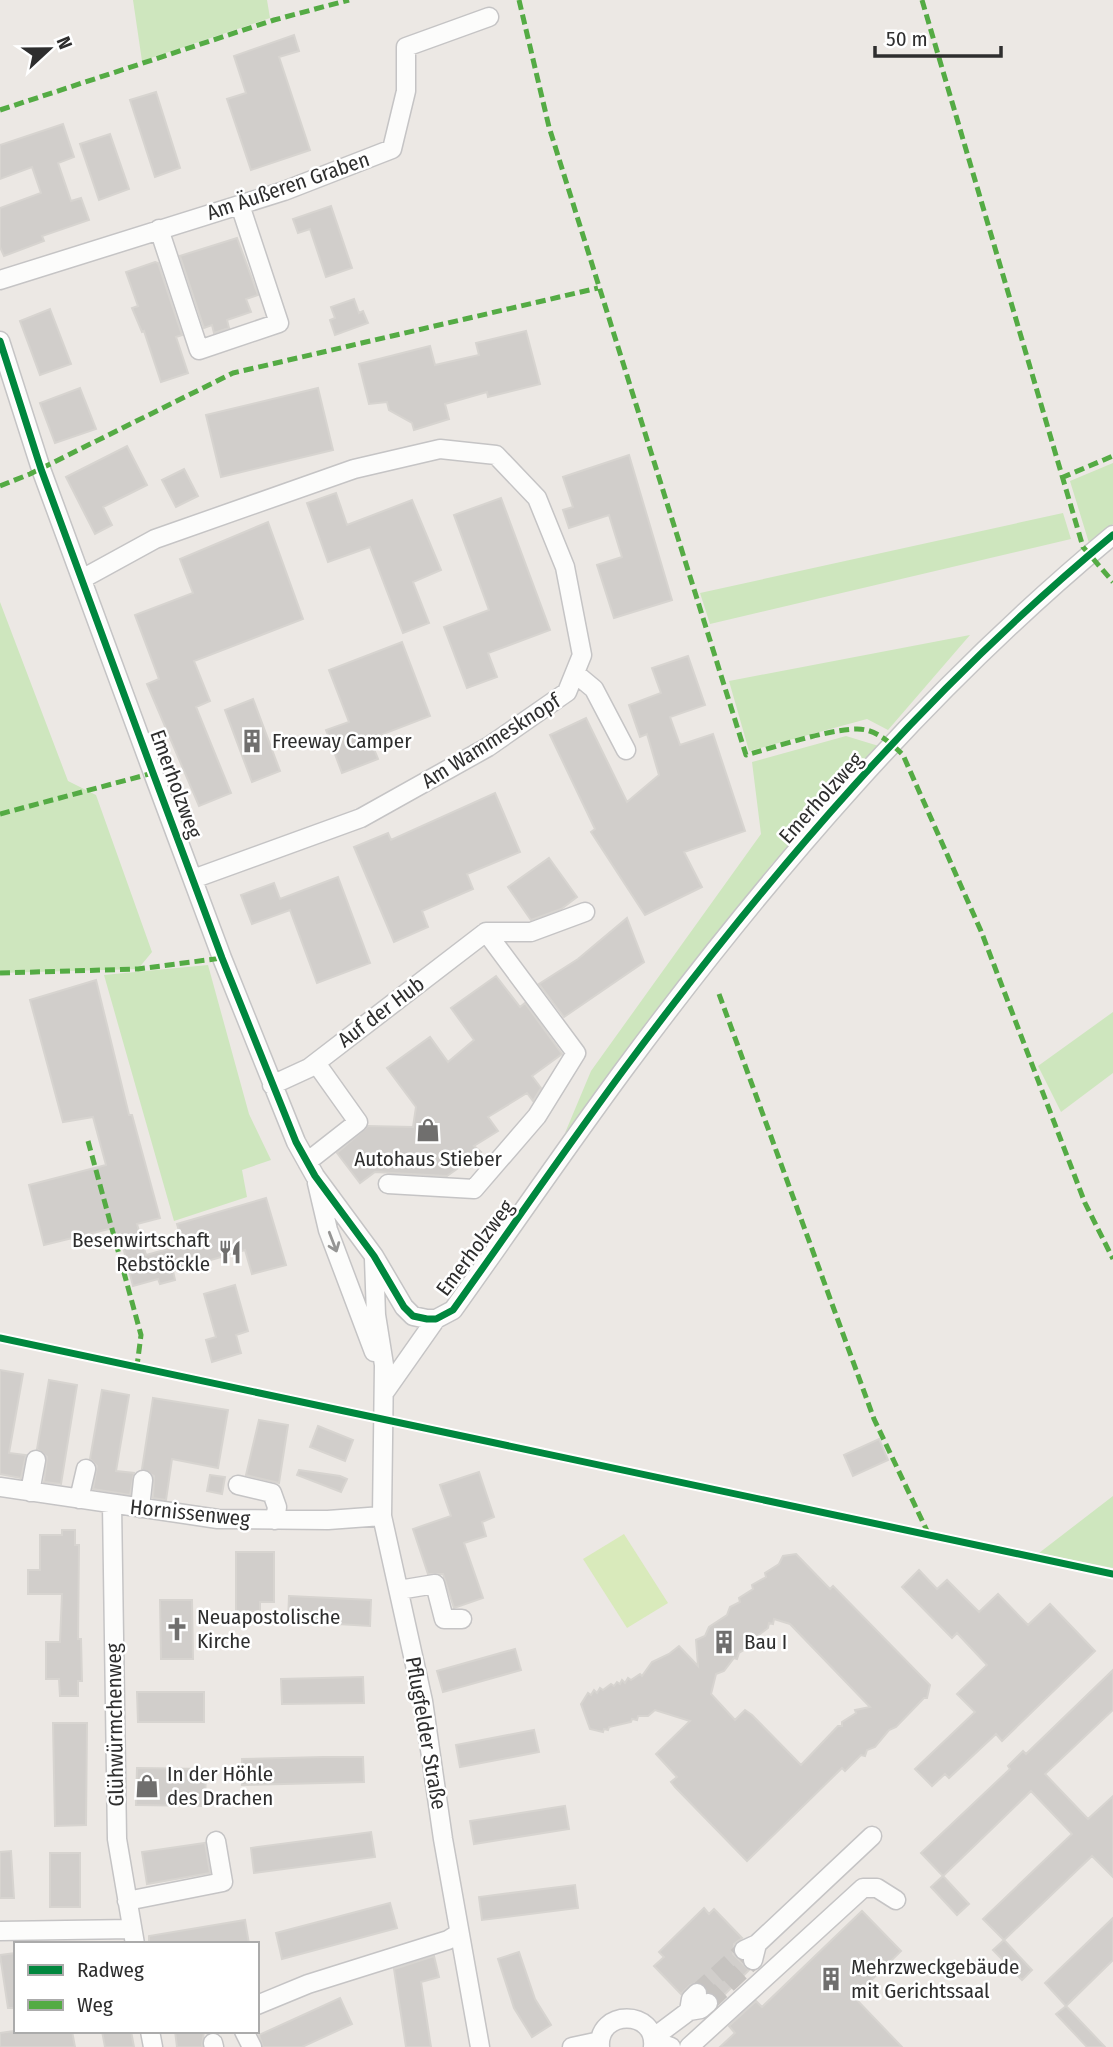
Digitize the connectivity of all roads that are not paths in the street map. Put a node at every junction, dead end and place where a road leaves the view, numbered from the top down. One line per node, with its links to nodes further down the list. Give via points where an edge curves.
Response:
1 (489, 17): 2 (street, Am Äußeren Graben, via 406,47 406,91 392,149)
2 (240, 205): 3 (street, Am Äußeren Graben); 3 (street, via 279,323 199,350)
3 (159, 229): 4 (street, Am Äußeren Graben)
4 (0, 280)
5 (0, 341): 7 (street, Emerholzweg)
6 (1113, 535): 18 (street, Emerholzweg, via 1028,607 959,674 788,861 624,1069 453,1310)
7 (82, 579): 8 (street, Am Wammesknopf, via 155,539 354,470 440,449 496,455 537,498 565,567 582,655); 10 (street, Emerholzweg)
8 (576, 674): 9 (street, via 594,688); 10 (street, Am Wammesknopf, via 567,692 488,747 395,800 361,818)
9 (626, 750)
10 (192, 879): 14 (street, Emerholzweg)
11 (585, 912): 12 (street, via 531,932)
12 (486, 932): 13 (street, Auf der Hub); 16 (street, via 576,1053 537,1116 474,1189)
13 (316, 1063): 14 (street, Auf der Hub); 15 (street, via 358,1122)
14 (272, 1085): 15 (street, Emerholzweg)
15 (311, 1169): 17 (street, Emerholzweg); 19 (street, Emerholzweg, one-way to 19)
16 (388, 1184)
17 (373, 1256): 18 (street, Emerholzweg, via 413,1316); 19 (street, Emerholzweg)
18 (436, 1319): 19 (street)
19 (384, 1393): 20 (street, Emerholzweg)
20 (383, 1419): 30 (street, Pflugfelder Straße)
21 (36, 1460): 26 (street)
22 (86, 1469): 27 (street)
23 (143, 1480): 29 (street)
24 (238, 1485): 31 (street, via 272,1493)
25 (0, 1487): 26 (street, Hornissenweg)
26 (30, 1492): 27 (street, Hornissenweg)
27 (79, 1499): 28 (street, Hornissenweg)
28 (112, 1504): 29 (street, Hornissenweg); 37 (street, Glühwürmchenweg, via 117,1839)
29 (139, 1508): 31 (street, Hornissenweg, via 209,1527)
30 (382, 1516): 31 (street, Hornissenweg); 32 (street, Pflugfelder Straße)
31 (275, 1520)
32 (399, 1590): 33 (street, via 435,1584 444,1619); 39 (street, Pflugfelder Straße, via 424,1701)
33 (462, 1619)
34 (872, 1836): 41 (street)
35 (216, 1841): 37 (street, via 223,1882)
36 (895, 1900): 48 (street, via 877,1888 863,1888)
37 (127, 1901): 40 (street, Glühwürmchenweg)
38 (0, 1931): 40 (street)
39 (459, 1933): 43 (street); 46 (street, Pflugfelder Straße)
40 (133, 1936)
41 (751, 1951)
42 (703, 1998): 44 (street, via 701,2009 688,2011)
43 (259, 2004)
44 (657, 2043): 45 (street, via 639,2020 627,2017 604,2029)
45 (600, 2044): 47 (street)
46 (481, 2047)
47 (572, 2047)
48 (689, 2047)

